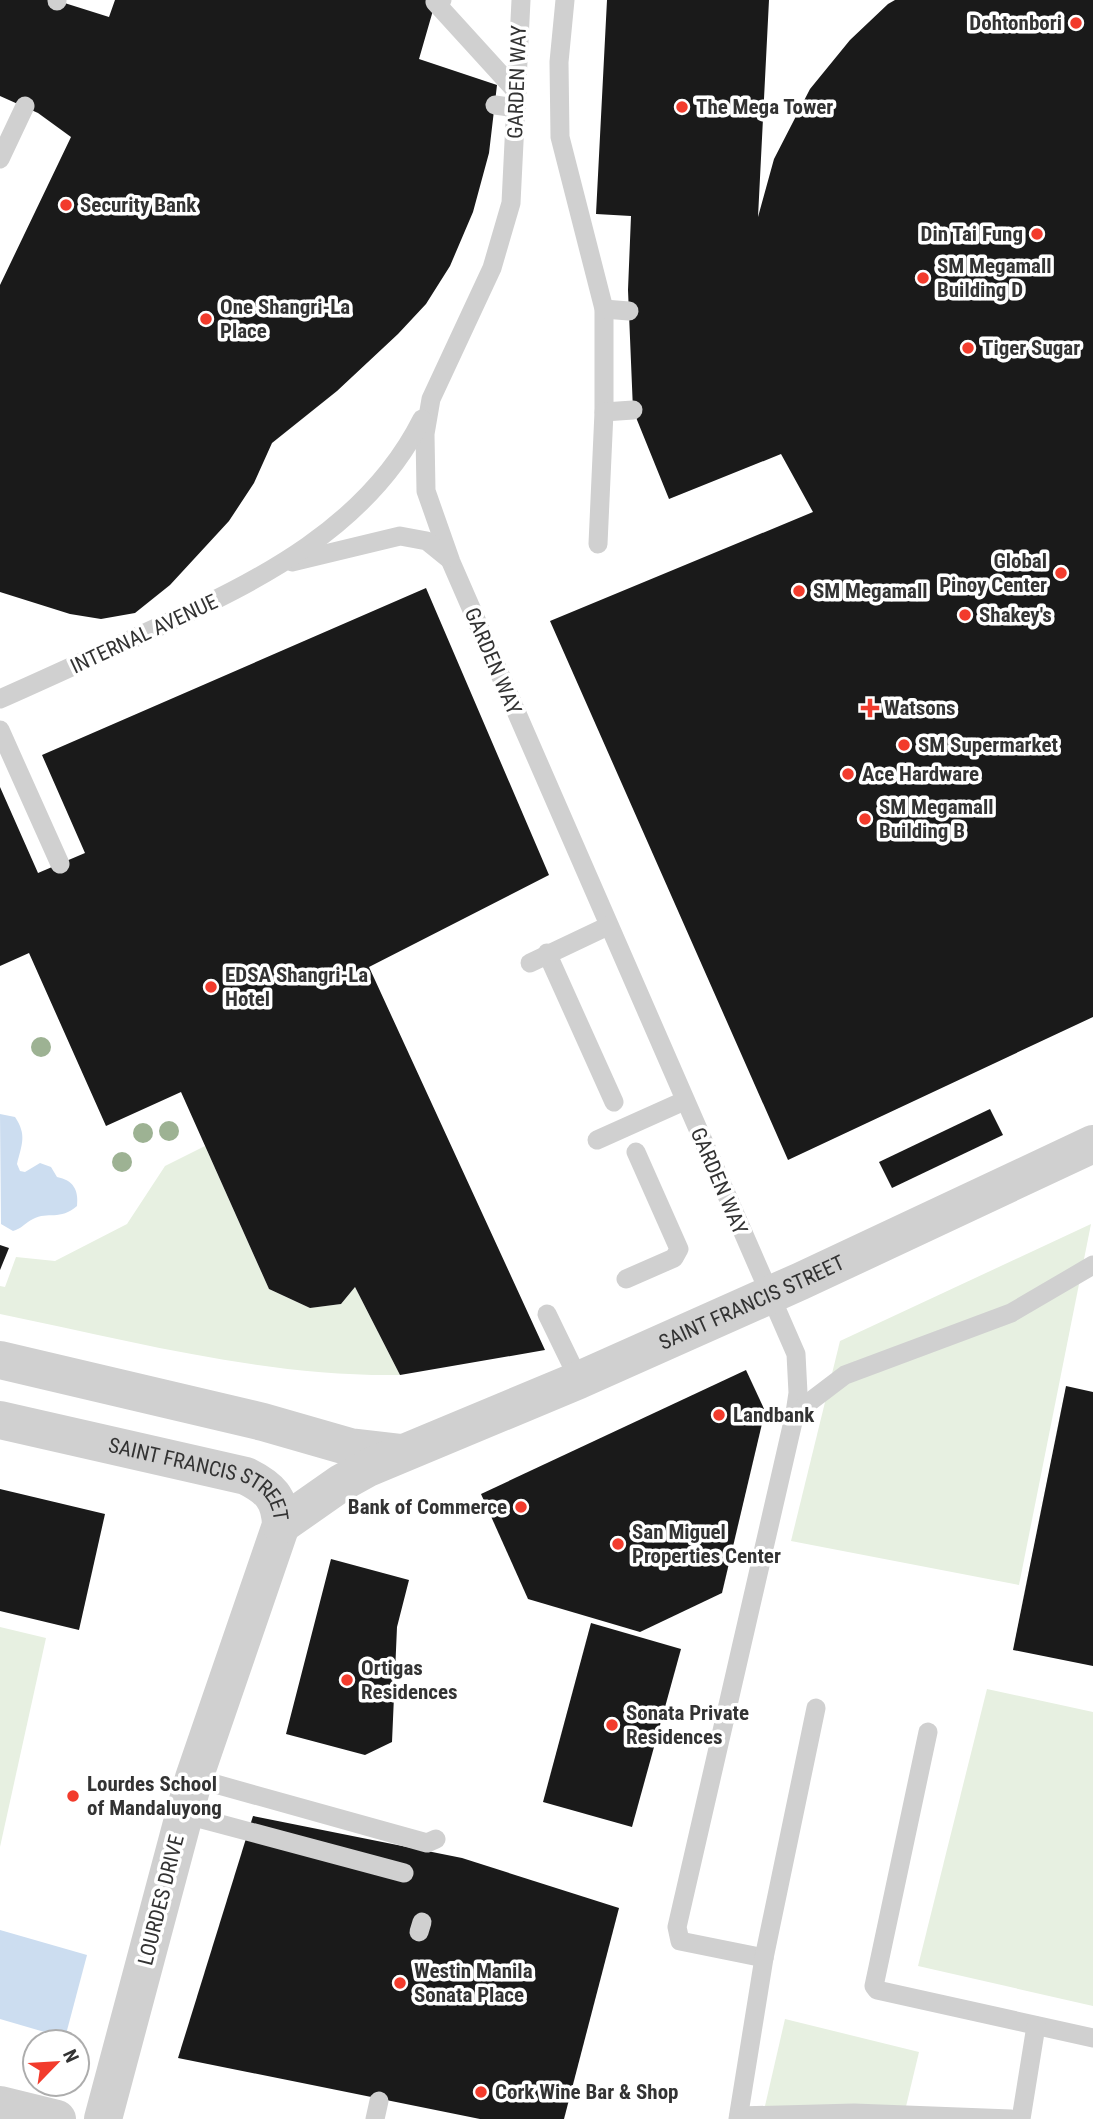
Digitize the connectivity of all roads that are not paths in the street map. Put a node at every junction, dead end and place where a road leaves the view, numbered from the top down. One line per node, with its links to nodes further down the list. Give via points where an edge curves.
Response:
1 (521, 0): 4 (lane, GARDEN WAY)
2 (565, 0): 8 (lane, via 559,62 560,138)
3 (439, 1): 4 (lane)
4 (517, 100): 5 (lane); 10 (lane, GARDEN WAY, via 511,203 502,240)
5 (495, 105)
6 (25, 106): 7 (lane)
7 (0, 159)
8 (604, 309): 9 (lane); 12 (lane)
9 (629, 311)
10 (431, 399): 14 (lane, GARDEN WAY, via 424,477 429,508); 15 (lane, INTERNAL AVENUE, via 413,436 379,484 334,527)
11 (633, 410): 12 (lane)
12 (604, 412): 13 (lane)
13 (598, 544)
14 (451, 562): 15 (lane, INTERNAL AVENUE, via 428,541 400,536); 19 (lane, GARDEN WAY)
15 (285, 564): 16 (lane, INTERNAL AVENUE, via 224,597)
16 (0, 699)
17 (0, 730): 18 (lane)
18 (60, 864)
19 (608, 926): 20 (lane, GARDEN WAY); 21 (lane, via 538,958)
20 (684, 1101): 22 (lane); 27 (lane, GARDEN WAY)
21 (614, 1102)
22 (597, 1140)
23 (1093, 1144): 27 (street, SAINT FRANCIS STREET)
24 (636, 1152): 26 (lane, via 679,1249 674,1258)
25 (1093, 1265): 31 (lane, via 1011,1313 845,1375)
26 (626, 1279)
27 (768, 1295): 30 (street, SAINT FRANCIS STREET); 31 (lane, GARDEN WAY, via 796,1354)
28 (547, 1314): 30 (lane)
29 (0, 1360): 33 (street, SAINT FRANCIS STREET, via 350,1447)
30 (579, 1380): 33 (street, SAINT FRANCIS STREET)
31 (795, 1413): 41 (lane, GARDEN WAY, via 677,1927 680,1941)
32 (0, 1420): 34 (street, SAINT FRANCIS STREET, via 246,1476 275,1496 281,1507)
33 (407, 1453): 34 (street, SAINT FRANCIS STREET, via 341,1483)
34 (281, 1525): 37 (street, LOURDES DRIVE)
35 (816, 1708): 41 (lane)
36 (928, 1732): 42 (lane, via 873,1984 877,1990)
37 (194, 1778): 38 (street, LOURDES DRIVE); 39 (lane, via 427,1843)
38 (183, 1814): 40 (lane); 47 (street, LOURDES DRIVE)
39 (436, 1839)
40 (404, 1873)
41 (764, 1958): 45 (lane)
42 (1036, 2025): 43 (lane); 49 (lane)
43 (1093, 2038)
44 (0, 2105): 46 (street)
45 (738, 2118): 48 (lane, via 854,2113)
46 (57, 2119)
47 (103, 2119)
48 (1011, 2119)
49 (1021, 2119)

